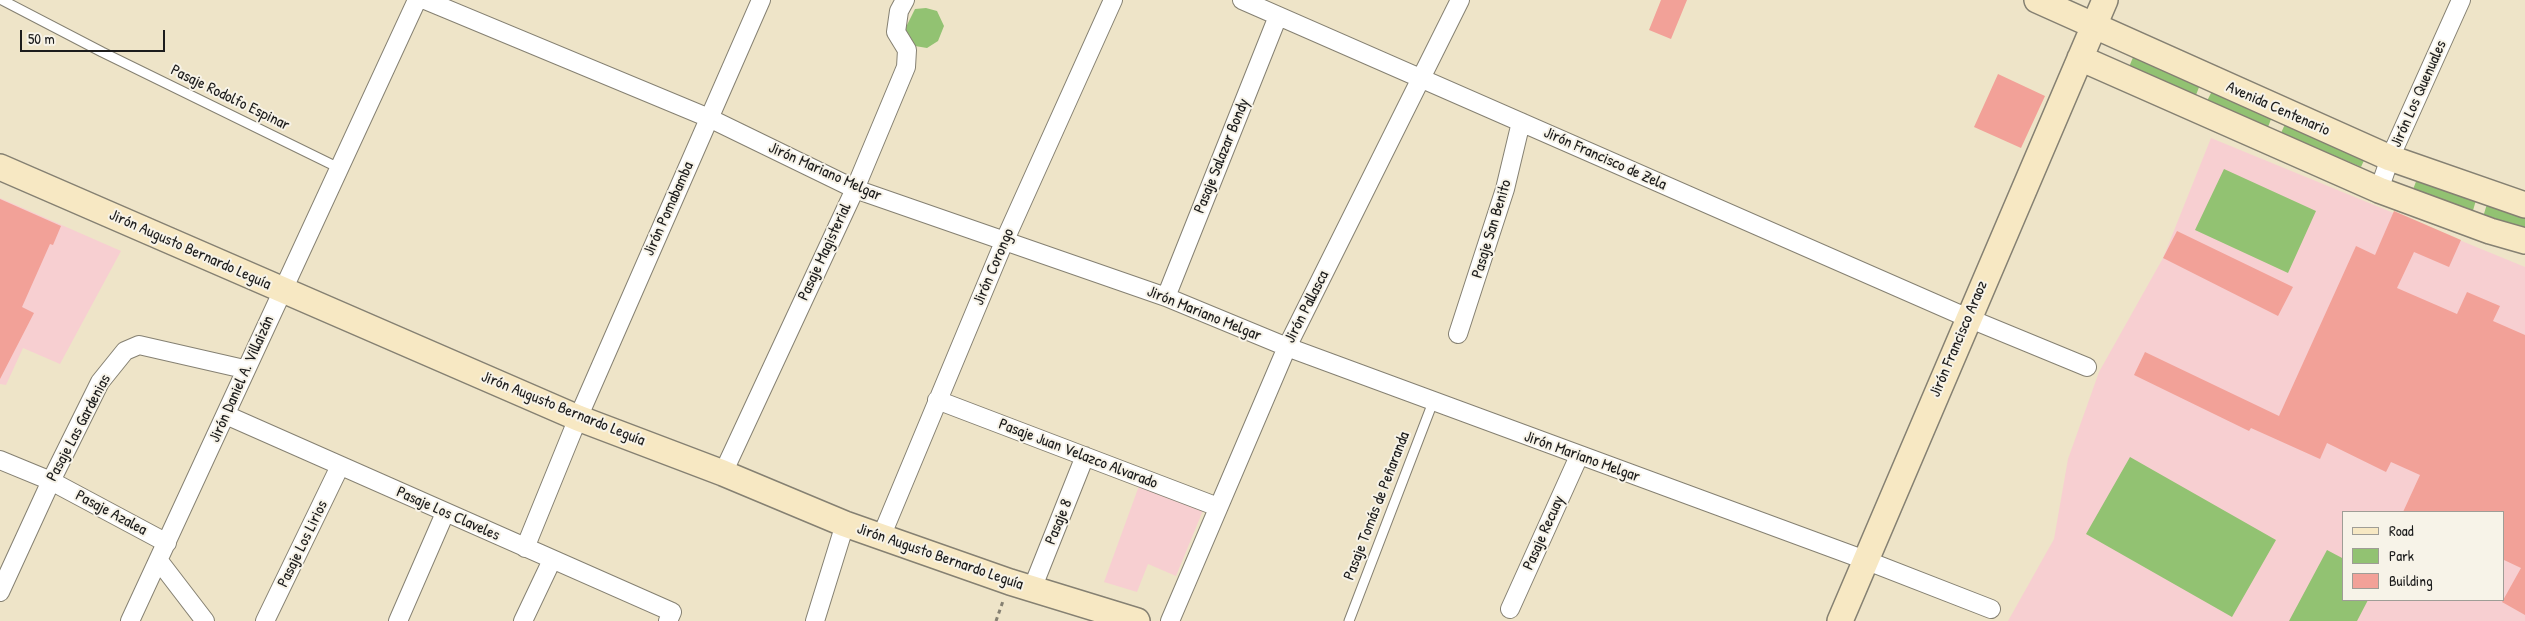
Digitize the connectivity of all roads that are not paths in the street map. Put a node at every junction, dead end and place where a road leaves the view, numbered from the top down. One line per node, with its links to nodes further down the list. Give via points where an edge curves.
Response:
1 (2, 0): 20 (lane, Pasaje Rodolfo Espinar)
2 (417, 0): 20 (street, Jirón Daniel A. Villaizán)
3 (425, 0): 16 (street, Jirón Mariano Melgar)
4 (761, 0): 16 (street, Jirón Pomabamba)
5 (905, 0): 21 (street, Pasaje Magisterial, via 899,11 896,32 908,50 906,67)
6 (1113, 0): 25 (street, Jirón Corongo)
7 (1242, 0): 12 (street, Jirón Francisco de Zela)
8 (1460, 0): 15 (street, Jirón Pallasca)
9 (2037, 0): 13 (main road, Avenida Centenario)
10 (2105, 0): 13 (main road, Jirón Francisco Araoz)
11 (2461, 0): 18 (street, Jirón Los Quenuales)
12 (1278, 16): 15 (street, Jirón Francisco de Zela); 27 (street, Pasaje Salazar Bondy)
13 (2095, 24): 14 (main road, Jirón Francisco Araoz); 18 (main road, Avenida Centenario, via 2147,51)
14 (2080, 58): 22 (main road, Avenida Centenario); 28 (main road, Jirón Francisco Araoz)
15 (1422, 79): 17 (street, Jirón Francisco de Zela); 30 (street, Jirón Pallasca)
16 (709, 118): 21 (street, Jirón Mariano Melgar); 36 (street, Jirón Pomabamba)
17 (1521, 122): 28 (street, Jirón Francisco de Zela); 29 (street, Pasaje San Benito, via 1505,189)
18 (2390, 158): 22 (street, Jirón Los Quenuales); 23 (main road, Avenida Centenario)
19 (0, 167): 26 (main road, Jirón Augusto Bernardo Leguía)
20 (339, 168): 26 (street, Jirón Daniel A. Villaizán)
21 (855, 189): 25 (street, Jirón Mariano Melgar); 41 (street, Pasaje Magisterial)
22 (2378, 190): 24 (main road, Avenida Centenario)
23 (2525, 205)
24 (2525, 241)
25 (1004, 242): 27 (street, Jirón Mariano Melgar); 33 (street, Jirón Corongo)
26 (282, 290): 32 (street, Jirón Daniel A. Villaizán); 36 (main road, Jirón Augusto Bernardo Leguía)
27 (1166, 297): 30 (street, Jirón Mariano Melgar)
28 (1968, 318): 31 (street, Jirón Francisco de Zela); 50 (main road, Jirón Francisco Araoz)
29 (1458, 334)
30 (1287, 347): 34 (street, Jirón Mariano Melgar); 43 (street, Jirón Pallasca)
31 (2087, 366)
32 (244, 369): 35 (street, Jirón Daniel A. Villaizán); 42 (street, Pasaje Las Gardenias, via 139,345 125,352 100,382)
33 (937, 400): 37 (street, Pasaje Juan Velazco Alvarado); 46 (street, Jirón Corongo)
34 (1433, 402): 38 (street, Jirón Mariano Melgar); 65 (lane, Pasaje Tomás de Peñaranda)
35 (226, 415): 40 (street, Pasaje Los Claveles); 47 (street, Jirón Daniel A. Villaizán)
36 (578, 418): 41 (main road, Jirón Augusto Bernardo Leguía); 48 (street, Jirón Pomabamba)
37 (1085, 456): 43 (street, Pasaje Juan Velazco Alvarado); 52 (street, Pasaje 8)
38 (1579, 456): 50 (street, Jirón Mariano Melgar); 54 (street, Pasaje Recuay)
39 (0, 460): 42 (street, Pasaje Azalea)
40 (340, 466): 44 (street, Pasaje Los Claveles); 59 (street, Pasaje Los Lirios)
41 (723, 473): 45 (main road, Jirón Augusto Bernardo Leguía)
42 (51, 481): 47 (street, Pasaje Azalea); 53 (street, Pasaje Las Gardenias)
43 (1218, 507): 64 (street, Jirón Pallasca)
44 (445, 513): 48 (street, Pasaje Los Claveles); 60 (street)
45 (844, 524): 46 (main road, Jirón Augusto Bernardo Leguía); 62 (street)
46 (881, 537): 52 (main road, Jirón Augusto Bernardo Leguía)
47 (167, 543): 51 (street, Jirón Daniel A. Villaizán)
48 (525, 548): 49 (street, Pasaje Los Claveles)
49 (552, 560): 56 (street, Pasaje Los Claveles); 61 (street)
50 (1865, 560): 55 (street, Jirón Mariano Melgar); 66 (main road, Jirón Francisco Araoz)
51 (159, 561): 57 (street, Jirón Daniel A. Villaizán); 58 (street)
52 (1032, 589): 63 (main road, Jirón Augusto Bernardo Leguía)
53 (0, 592)
54 (1510, 609)
55 (1990, 609)
56 (670, 617)
57 (130, 621)
58 (205, 621)
59 (265, 621)
60 (398, 621)
61 (523, 621)
62 (815, 621)
63 (1137, 621)
64 (1170, 621)
65 (1348, 621)
66 (1840, 621)

